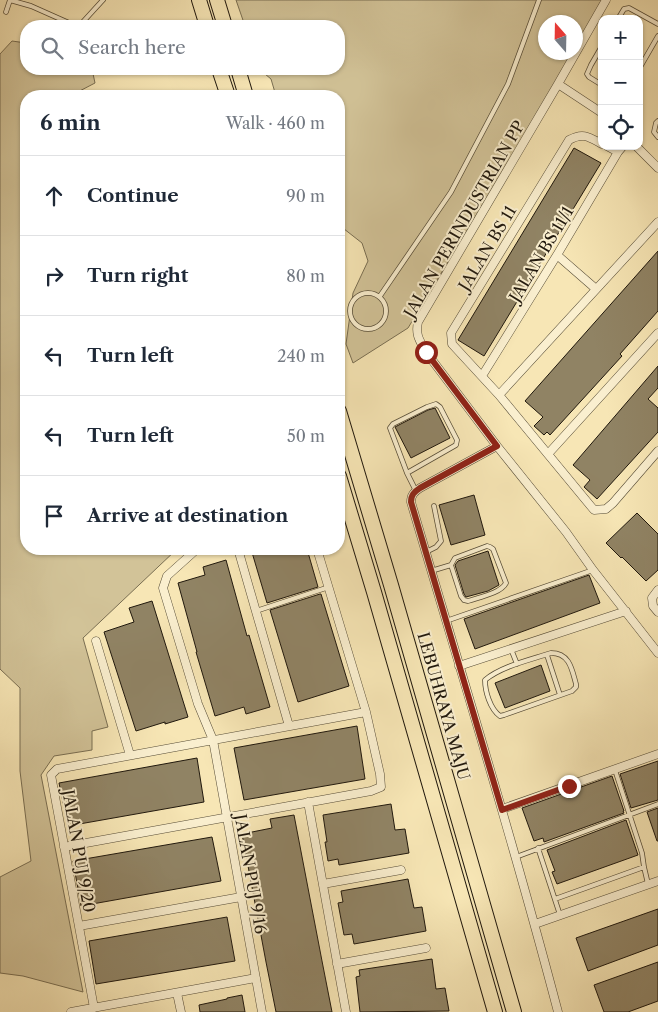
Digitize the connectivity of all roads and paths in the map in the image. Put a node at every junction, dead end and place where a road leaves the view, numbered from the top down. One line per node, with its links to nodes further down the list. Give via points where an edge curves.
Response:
1 (10, 0): 8 (lane); 9 (lane)
2 (34, 0): 8 (lane)
3 (103, 0): 14 (lane)
4 (199, 0): 15 (highway)
5 (217, 0): 16 (highway)
6 (539, 0): 37 (lane, via 508,84 451,192)
7 (606, 0): 24 (street)
8 (32, 6): 13 (lane)
9 (6, 12)
10 (620, 15): 11 (lane, via 629,8)
11 (642, 15)
12 (643, 16): 17 (lane)
13 (63, 20)
14 (85, 20)
15 (204, 20)
16 (223, 20)
17 (658, 24)
18 (658, 36): 20 (lane)
19 (598, 52): 23 (lane, via 587,74)
20 (643, 62)
21 (221, 75): 25 (highway)
22 (240, 75): 26 (highway)
23 (598, 83)
24 (558, 84): 27 (street); 42 (street, JALAN PERINDUSTRIAN PP, via 416,330 426,352)
25 (226, 90)
26 (244, 90)
27 (598, 110)
28 (658, 121): 29 (lane, via 654,132)
29 (658, 136)
30 (598, 142): 39 (street, JALAN BS 11, via 584,135 569,140 451,333 452,344)
31 (620, 150): 35 (street, JALAN BS 11/1)
32 (640, 150): 33 (street)
33 (658, 168)
34 (658, 222): 36 (street)
35 (557, 255): 36 (street); 39 (street, JALAN BS 11/1)
36 (596, 289): 40 (street)
37 (380, 296): 37 (lane, via 385,302 386,317 375,328 360,327 350,315 353,301 366,292)
38 (658, 333): 44 (street)
39 (482, 376): 40 (street, JALAN BS 11)
40 (499, 395): 44 (street, JALAN BS 11)
41 (345, 431): 103 (highway, LEBUHRAYA MAJU)
42 (497, 446): 46 (street); 54 (street, JALAN PERINDUSTRIAN PP)
43 (658, 452): 44 (street, JALAN BS 11, via 613,503 600,510 594,510)
44 (548, 454)
45 (406, 473): 45 (lane, via 390,428 436,404 457,440 456,445); 46 (lane)
46 (416, 491): 49 (street, via 411,502)
47 (345, 496): 102 (highway)
48 (434, 506): 49 (lane, via 441,541)
49 (426, 552): 55 (street)
50 (190, 555): 71 (street, JALAN PUJ 9/16, via 167,576 163,588 198,704)
51 (240, 555): 58 (street)
52 (319, 555): 56 (street)
53 (451, 565): 53 (lane, via 455,558 487,546 493,549 506,583 498,591 464,600); 55 (lane)
54 (593, 570): 59 (street, JALAN PERINDUSTRIAN PP); 61 (lane)
55 (431, 571): 61 (street)
56 (328, 587): 58 (lane); 69 (street)
57 (658, 590): 60 (street, via 652,598)
58 (256, 611): 70 (street)
59 (626, 611): 63 (street); 64 (street, JALAN PERINDUSTRIAN PP)
60 (658, 612)
61 (446, 622): 67 (street)
62 (96, 641): 73 (street)
63 (511, 649): 66 (lane); 67 (street)
64 (658, 653)
65 (547, 655): 66 (lane); 68 (lane); 68 (lane, via 562,654 568,660 573,675 576,687)
66 (517, 664): 68 (lane, via 485,680 495,712 500,716)
67 (459, 666): 77 (street)
68 (560, 695)
69 (366, 712): 70 (street, JALAN PUJ 9/20); 75 (street, via 381,787)
70 (289, 726): 71 (street, JALAN PUJ 9/20)
71 (213, 740): 73 (street, JALAN PUJ 9/20); 79 (street, JALAN PUJ 9/16)
72 (658, 754): 74 (street)
73 (130, 755): 80 (street, JALAN PUJ 9/20, via 57,769 51,775)
74 (615, 770): 77 (street); 78 (lane)
75 (308, 802): 79 (street); 86 (street)
76 (658, 804): 78 (lane)
77 (502, 810): 82 (street)
78 (629, 815): 81 (lane); 83 (lane)
79 (227, 817): 80 (street); 88 (street, JALAN PUJ 9/16)
80 (64, 847): 92 (street, JALAN PUJ 9/20)
81 (538, 848): 82 (lane); 89 (lane)
82 (516, 857): 91 (street)
83 (644, 867): 87 (lane); 89 (lane)
84 (401, 870): 86 (street)
85 (658, 881): 87 (street)
86 (323, 884): 94 (street)
87 (648, 884): 90 (street)
88 (241, 897): 92 (street); 95 (street, JALAN PUJ 9/16)
89 (555, 898): 90 (lane)
90 (560, 916): 91 (street)
91 (535, 924): 104 (street)
92 (79, 926): 97 (street, JALAN PUJ 9/20)
93 (426, 948): 94 (street)
94 (337, 964): 101 (street)
95 (256, 978): 96 (street); 100 (street, JALAN PUJ 9/16)
96 (177, 993): 97 (street); 99 (street)
97 (97, 1009): 98 (street)
98 (71, 1012)
99 (181, 1012)
100 (262, 1012)
101 (346, 1012)
102 (495, 1012)
103 (514, 1012)
104 (558, 1012)

